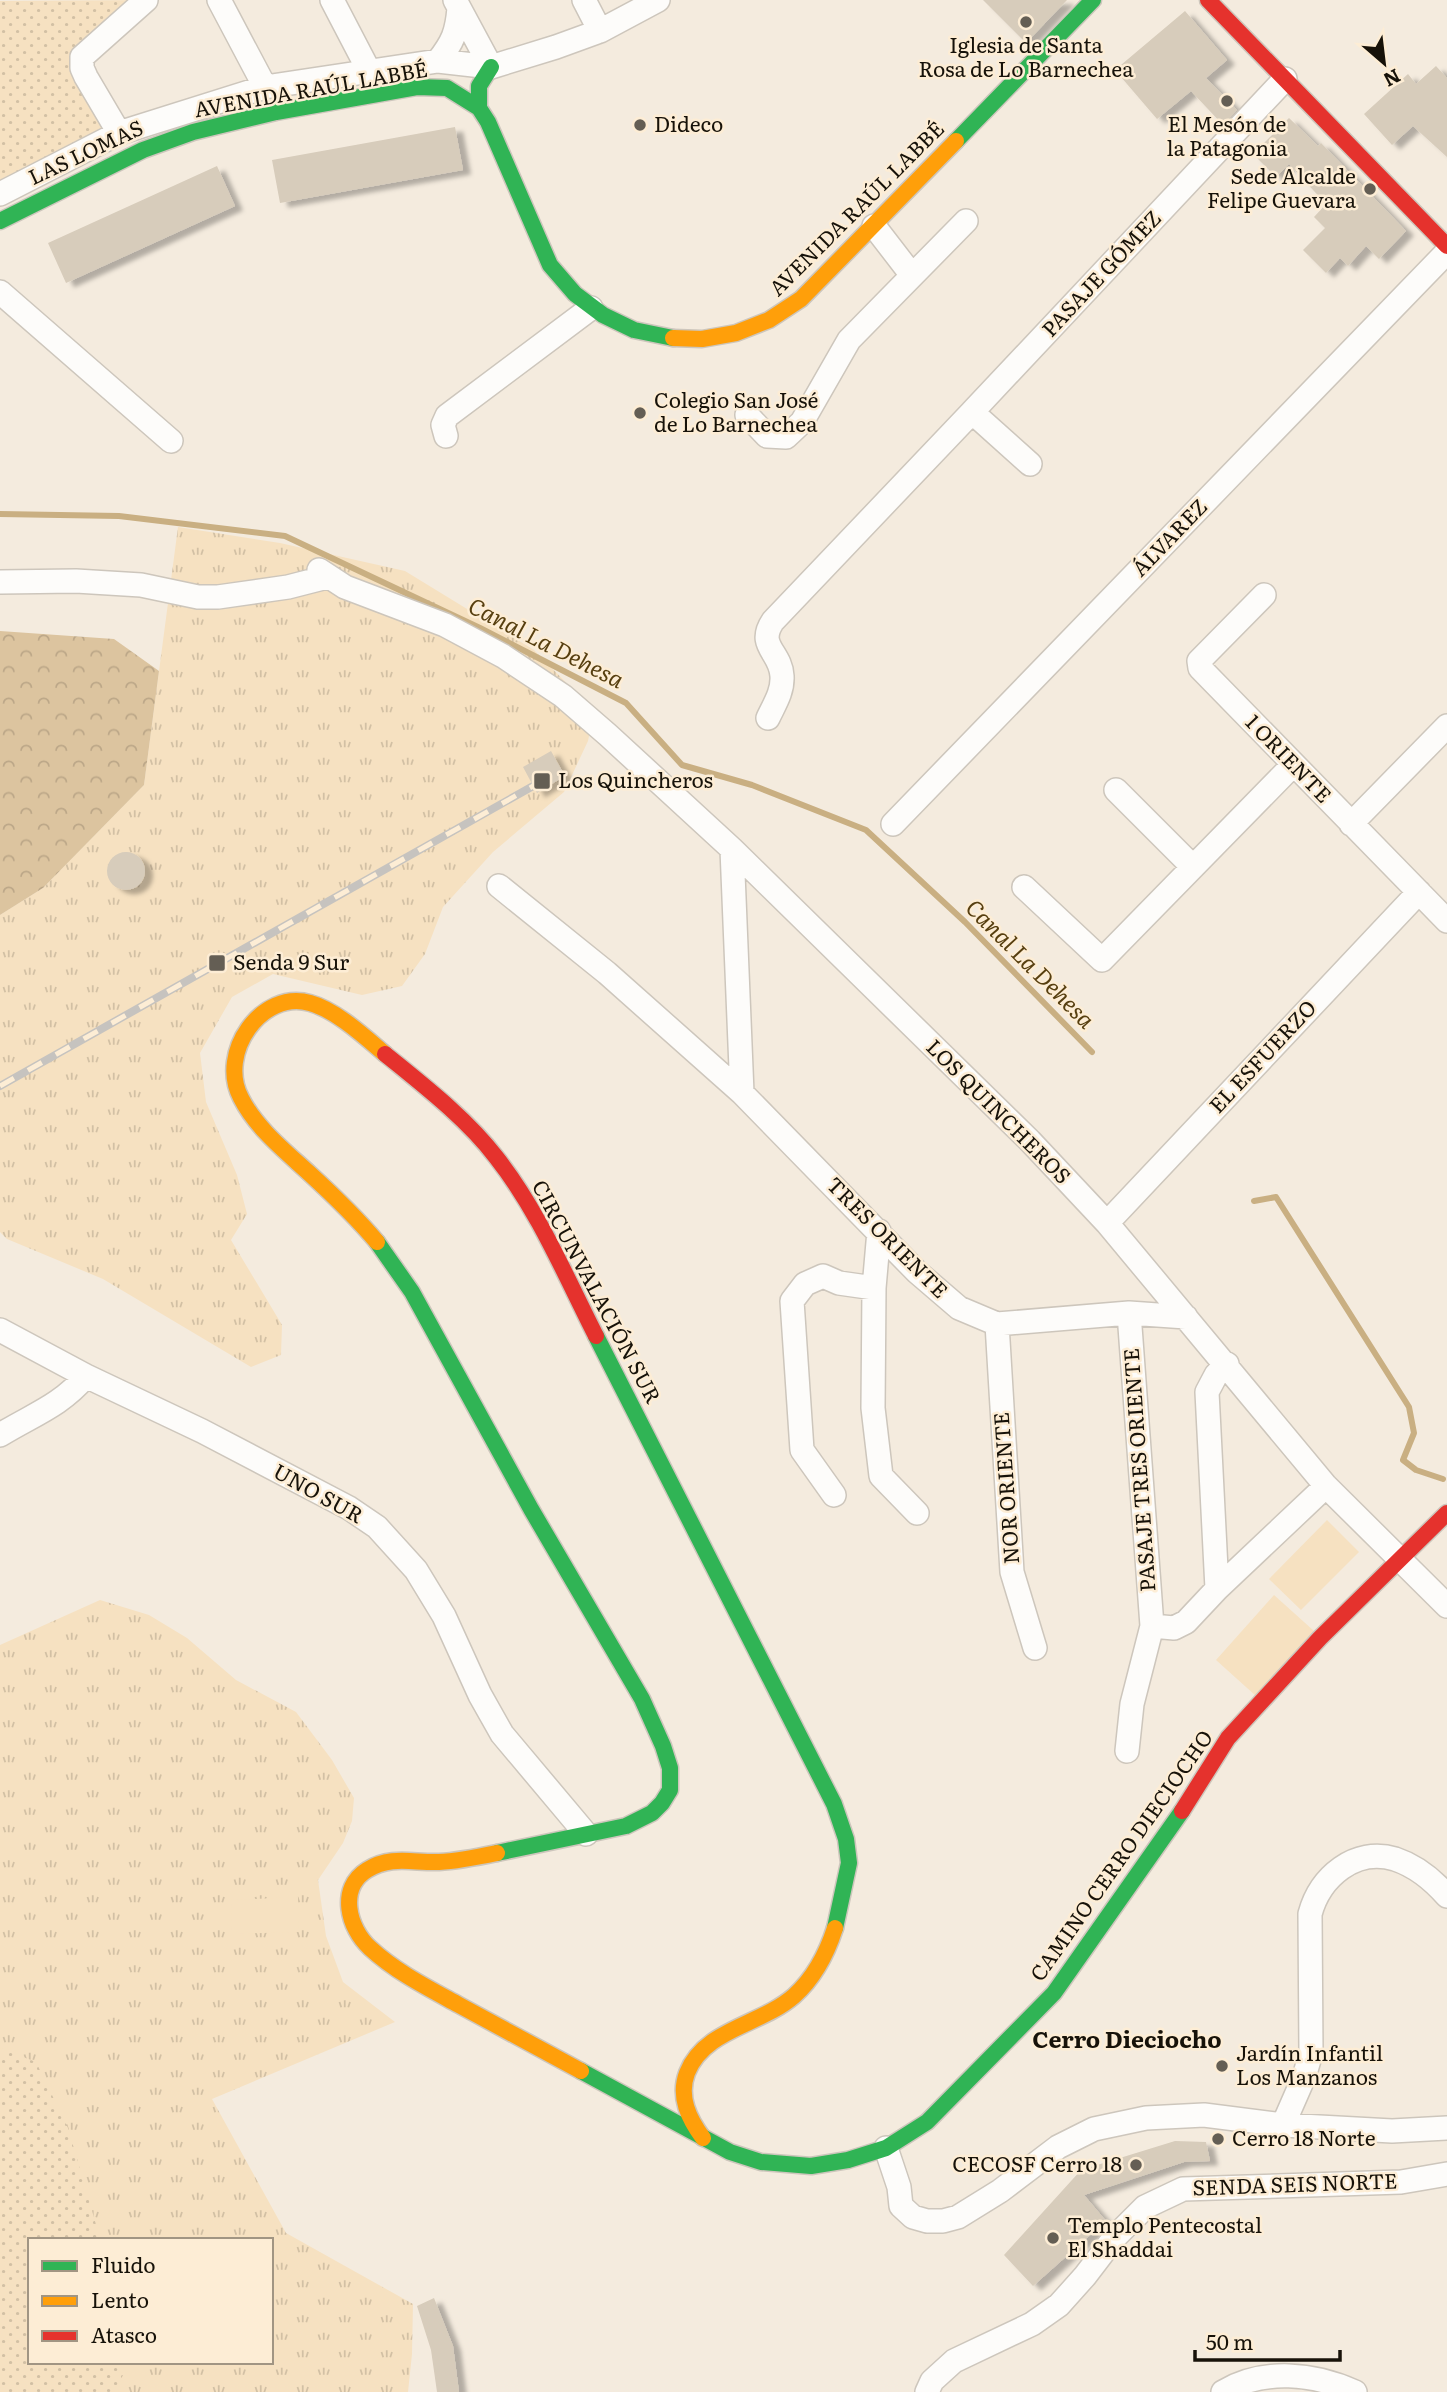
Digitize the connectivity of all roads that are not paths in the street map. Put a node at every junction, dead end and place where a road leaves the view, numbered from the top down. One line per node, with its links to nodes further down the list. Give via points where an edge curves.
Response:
1 (146, 0): 16 (street, via 82,57 86,77)
2 (219, 0): 14 (street)
3 (332, 0): 12 (street)
4 (584, 0): 9 (street)
5 (658, 0): 9 (street, LAS LOMAS)
6 (1093, 0): 20 (street, AVENIDA RAÚL LABBÉ)
7 (1208, 0): 13 (street)
8 (457, 4): 10 (street, via 457,29); 11 (street)
9 (600, 31): 11 (street, LAS LOMAS)
10 (438, 61): 11 (street, LAS LOMAS); 12 (street, LAS LOMAS)
11 (491, 67): 15 (street, via 479,81)
12 (369, 71): 14 (street, LAS LOMAS)
13 (1285, 79): 21 (street); 26 (street, PASAJE GÓMEZ)
14 (265, 87): 16 (street, LAS LOMAS)
15 (479, 108): 19 (street, AVENIDA RAÚL LABBÉ, via 455,92 429,86 228,123 159,144 106,167); 25 (street, AVENIDA RAÚL LABBÉ, via 550,265)
16 (119, 133): 17 (street, LAS LOMAS)
17 (0, 194)
18 (966, 221): 23 (street)
19 (3, 222)
20 (874, 226): 23 (street); 25 (street, AVENIDA RAÚL LABBÉ, via 801,299 744,331 712,339 666,338 626,327)
21 (1447, 246)
22 (1447, 253): 37 (street, ÁLVAREZ)
23 (911, 274): 27 (street, via 849,340 802,422 786,437 766,436)
24 (1, 291): 29 (street)
25 (591, 308): 28 (street, via 447,416 443,425)
26 (972, 412): 30 (street); 33 (street, PASAJE GÓMEZ, via 773,621 766,632 767,643 782,673 782,689)
27 (747, 415)
28 (446, 436)
29 (171, 441)
30 (1030, 464)
31 (0, 582): 39 (street, LOS QUINCHEROS, via 141,585 218,597 288,587 323,573 345,587 445,625 503,656 572,704)
32 (1264, 595): 35 (street, 1 ORIENTE, via 1199,661 1200,668)
33 (768, 718)
34 (1447, 726): 38 (street)
35 (1293, 765): 38 (street, 1 ORIENTE); 40 (street)
36 (1116, 790): 40 (street)
37 (893, 824)
38 (1351, 824): 43 (street, 1 ORIENTE)
39 (732, 849): 45 (street); 46 (street, LOS QUINCHEROS, via 1030,1141)
40 (1193, 867): 42 (street, via 1102,960)
41 (499, 886): 45 (street, TRES ORIENTE, via 607,973)
42 (1024, 887)
43 (1419, 892): 44 (street, 1 ORIENTE); 46 (street, EL ESFUERZO)
44 (1447, 921)
45 (742, 1093): 47 (street, TRES ORIENTE)
46 (1107, 1223): 50 (street, LOS QUINCHEROS)
47 (879, 1231): 48 (street); 51 (street, TRES ORIENTE, via 959,1308)
48 (874, 1287): 57 (street, via 823,1276 805,1284 793,1301 803,1450); 58 (street, via 873,1408 881,1476)
49 (1129, 1313): 50 (street, TRES ORIENTE); 51 (street, TRES ORIENTE); 63 (street, PASAJE TRES ORIENTE)
50 (1186, 1317): 53 (street, LOS QUINCHEROS)
51 (997, 1324): 64 (street, NOR ORIENTE, via 1012,1572)
52 (0, 1330): 54 (street, UNO SUR)
53 (1227, 1364): 56 (street, LOS QUINCHEROS); 61 (street, via 1207,1392)
54 (86, 1376): 55 (street, via 50,1409); 66 (street, UNO SUR, via 349,1508 377,1527 416,1570 444,1616 502,1734)
55 (0, 1435)
56 (1326, 1486): 60 (street, LOS QUINCHEROS); 61 (street)
57 (834, 1495)
58 (917, 1513)
59 (1447, 1513): 60 (street, CAMINO CERRO DIECIOCHO)
60 (1400, 1562): 62 (street, LOS QUINCHEROS); 71 (street, CAMINO CERRO DIECIOCHO, via 1320,1638 1228,1738 1169,1831 1054,1993 927,2122)
61 (1217, 1589): 63 (street, via 1186,1622 1174,1628)
62 (1447, 1606)
63 (1152, 1626): 65 (street, PASAJE TRES ORIENTE, via 1132,1704)
64 (1035, 1648)
65 (1127, 1751)
66 (586, 1834): 70 (street, CIRCUNVALACIÓN SUR, via 470,1859 384,1861 355,1881 348,1904 351,1920 367,1946 398,1971); 70 (street, CIRCUNVALACIÓN SUR, via 626,1826 653,1813 662,1803 670,1790 663,1745 400,1273 364,1226 256,1122 240,1097 233,1070 238,1042 256,1017 284,1004 311,1002 343,1020 467,1125 516,1184 834,1804 849,1860 842,1908 829,1947 813,1975 784,2005 720,2037 694,2058 685,2075 683,2094)
67 (1447, 1896): 68 (street, via 1412,1866 1392,1858 1358,1860 1333,1873 1319,1889 1310,1914 1311,2053)
68 (1283, 2124): 69 (street, via 1392,2131); 71 (street, via 1204,2115 1146,2118 1094,2129 1058,2147 1000,2192 943,2221 913,2217 901,2206)
69 (1447, 2128)
70 (702, 2138): 71 (street, CAMINO CERRO DIECIOCHO, via 745,2158 776,2165 828,2164)
71 (886, 2148)
72 (1447, 2174): 73 (street, SENDA SEIS NORTE, via 1401,2182 1182,2189 1145,2207 1059,2305 1032,2324 954,2361)
73 (927, 2392)
74 (1223, 2392): 75 (street, via 1250,2380 1294,2375)
75 (1354, 2392)

